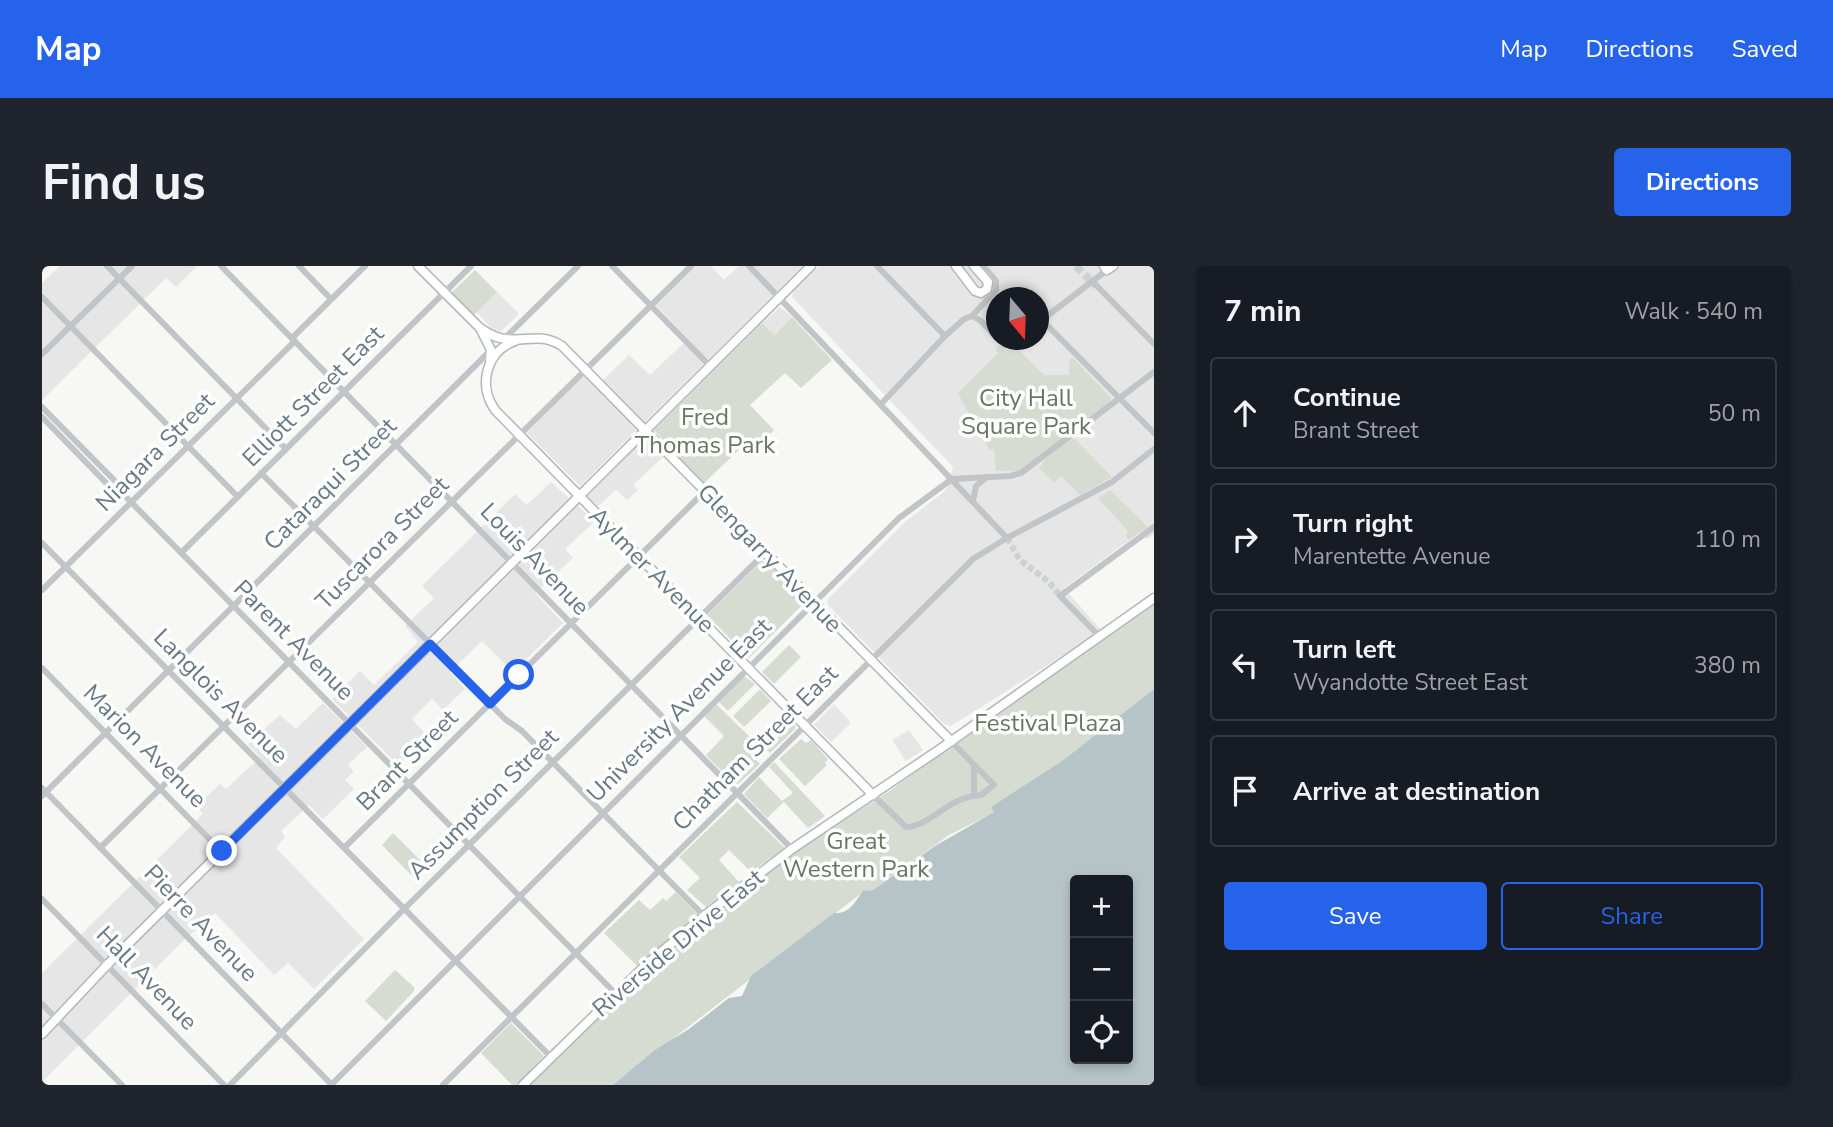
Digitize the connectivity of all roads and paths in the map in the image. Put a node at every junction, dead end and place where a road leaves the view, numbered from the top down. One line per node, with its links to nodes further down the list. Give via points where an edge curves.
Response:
1 (107, 266): 18 (street)
2 (132, 266): 18 (street)
3 (221, 266): 33 (street, Louis Avenue)
4 (299, 266): 23 (street)
5 (365, 266): 23 (street, Niagara Street)
6 (418, 266): 20 (main road)
7 (471, 266): 20 (street, Elliott Street East)
8 (578, 266): 34 (street)
9 (612, 266): 24 (street)
10 (691, 266): 24 (street, Tuscarora Street)
11 (749, 266): 22 (street)
12 (811, 266): 22 (main road)
13 (877, 266): 31 (street)
14 (956, 266): 15 (main road, via 981,293 988,282)
15 (974, 266)
16 (983, 266): 26 (street, via 996,281 996,290)
17 (1108, 267): 19 (street)
18 (119, 278): 27 (street); 45 (street)
19 (1093, 282): 25 (street); 35 (street)
20 (444, 293): 29 (main road); 43 (street, Elliott Street East)
21 (42, 297): 27 (street)
22 (779, 297): 38 (main road); 46 (street)
23 (331, 299): 33 (street, Niagara Street)
24 (650, 305): 38 (street); 39 (street, Tuscarora Street)
25 (1049, 315)
26 (972, 316): 28 (street); 31 (street)
27 (71, 326): 37 (street); 54 (street)
28 (986, 326)
29 (480, 328): 34 (main road, Glengarry Avenue); 36 (main road)
30 (1049, 331): 44 (street)
31 (945, 336): 46 (street)
32 (521, 338): 34 (main road, Glengarry Avenue); 39 (main road, Glengarry Avenue, via 555,341); 40 (main road, via 501,348)
33 (294, 339): 43 (street, Louis Avenue); 45 (street, Niagara Street)
34 (505, 339)
35 (1154, 344)
36 (491, 350): 40 (main road); 42 (street, Cataraqui Street)
37 (42, 354)
38 (710, 366): 50 (main road)
39 (585, 369): 50 (main road, Glengarry Avenue); 52 (street, Tuscarora Street)
40 (487, 370): 42 (street); 52 (main road, Aylmer Avenue, via 490,402)
41 (1154, 372): 44 (street)
42 (467, 376): 53 (street, Cataraqui Street)
43 (345, 391): 53 (street, Louis Avenue); 55 (street, Elliott Street East)
44 (1119, 397): 51 (street); 58 (street, via 1021,473)
45 (237, 398): 54 (street, Niagara Street); 55 (street)
46 (881, 404): 59 (street)
47 (42, 407): 49 (street, Parent Avenue)
48 (42, 417): 49 (street, Parent Avenue)
49 (55, 425): 65 (street, Parent Avenue, via 117,482)
50 (645, 430): 60 (main road, Glengarry Avenue); 62 (main road)
51 (1154, 433)
52 (520, 435): 62 (main road, Aylmer Avenue); 63 (street, Tuscarora Street)
53 (397, 445): 63 (street, Louis Avenue); 66 (street, Cataraqui Street)
54 (189, 446): 61 (street); 65 (street, Niagara Street)
55 (286, 449): 57 (street, Elliott Street East)
56 (1154, 449): 68 (street, Chatham Street East, via 1112,482)
57 (261, 474): 61 (street, Elliott Street East); 66 (street)
58 (987, 477): 59 (street); 64 (street, via 976,486)
59 (952, 479): 64 (street); 78 (street, University Avenue East, via 899,518)
60 (705, 491): 71 (main road, Glengarry Avenue); 72 (street, Brant Street)
61 (238, 496): 70 (street, Elliott Street East)
62 (579, 496): 72 (main road, Aylmer Avenue); 73 (main road)
63 (452, 501): 73 (street, Louis Avenue); 75 (street, Tuscarora Street)
64 (973, 501): 68 (street)
65 (131, 502): 70 (street, Parent Avenue); 74 (street, Niagara Street)
66 (314, 527): 75 (street); 79 (street, Cataraqui Street)
67 (1154, 527): 82 (street, via 1060,596)
68 (1007, 538): 84 (street, Chatham Street East, via 973,559)
69 (42, 543): 74 (street, Langlois Avenue)
70 (181, 553): 79 (street, Parent Avenue)
71 (765, 553): 78 (main road, Glengarry Avenue); 80 (street, Assumption Street)
72 (639, 556): 80 (main road, Aylmer Avenue); 81 (street, Brant Street)
73 (512, 562): 81 (street, Louis Avenue); 83 (main road)
74 (66, 567): 76 (street, Niagara Street); 88 (street, Langlois Avenue)
75 (369, 583): 83 (street); 85 (street, Tuscarora Street)
76 (42, 590)
77 (1154, 598): 82 (main road, Riverside Drive East)
78 (815, 603): 84 (main road, Glengarry Avenue); 87 (street, University Avenue East)
79 (234, 606): 85 (street, Parent Avenue); 88 (street, Cataraqui Street)
80 (699, 618): 87 (main road, Aylmer Avenue); 89 (street, Assumption Street)
81 (571, 623): 89 (street, Louis Avenue); 90 (street, Brant Street)
82 (1100, 637): 96 (main road, Riverside Drive East)
83 (430, 644): 90 (street); 91 (main road)
84 (870, 660): 93 (street, Chatham Street East); 96 (main road, Glengarry Avenue)
85 (289, 662): 91 (street, Parent Avenue); 92 (street, Tuscarora Street)
86 (42, 668): 94 (street, Marion Avenue)
87 (749, 668): 93 (main road, Aylmer Avenue); 95 (street, University Avenue East)
88 (169, 670): 92 (street, Langlois Avenue); 94 (street, Cataraqui Street)
89 (632, 685): 95 (street, Louis Avenue); 97 (street, Assumption Street)
90 (490, 704): 97 (street); 99 (street, Brant Street)
91 (350, 723): 99 (street, Parent Avenue); 100 (main road)
92 (224, 726): 100 (street, Langlois Avenue); 101 (street, Tuscarora Street)
93 (805, 726): 103 (street, Chatham Street East); 104 (main road, Aylmer Avenue)
94 (106, 733): 101 (street, Marion Avenue); 102 (street, Cataraqui Street)
95 (681, 735): 103 (street, Louis Avenue); 106 (street, University Avenue East)
96 (951, 741): 98 (street); 104 (main road, Riverside Drive East)
97 (553, 763): 106 (street); 107 (street, Assumption Street)
98 (974, 765): 105 (street); 105 (street, via 994,785)
99 (410, 784): 107 (street, Parent Avenue); 109 (street, Brant Street)
100 (285, 788): 109 (street, Langlois Avenue); 111 (main road)
101 (160, 789): 108 (street, Tuscarora Street); 111 (street, Marion Avenue)
102 (43, 792): 108 (street, Pierre Avenue)
103 (738, 794): 110 (street, Louis Avenue); 112 (street, Chatham Street East)
104 (873, 795): 105 (street, via 906,827 915,827 960,798); 110 (main road, Riverside Drive East)
105 (974, 796)
106 (603, 813): 112 (street); 113 (street, University Avenue East)
107 (470, 845): 113 (street, Parent Avenue); 115 (street, Assumption Street)
108 (100, 848): 116 (street, Pierre Avenue)
109 (344, 848): 115 (street, Langlois Avenue)
110 (792, 849): 117 (main road, Riverside Drive East)
111 (222, 851): 116 (main road)
112 (659, 871): 117 (street); 118 (street, Chatham Street East)
113 (520, 896): 118 (street, Parent Avenue); 119 (street, University Avenue East)
114 (42, 899): 120 (street, Hall Avenue)
115 (405, 909): 119 (street, Langlois Avenue); 125 (street, Assumption Street)
116 (162, 911): 120 (main road); 125 (street, Pierre Avenue)
117 (704, 916): 121 (main road, Riverside Drive East)
118 (576, 954): 121 (street, Parent Avenue); 123 (street, Chatham Street East)
119 (454, 960): 123 (street, Langlois Avenue); 131 (street, University Avenue East)
120 (107, 965): 124 (main road); 129 (street, Hall Avenue)
121 (615, 993): 127 (main road, Riverside Drive East)
122 (42, 1004): 124 (street)
123 (512, 1018): 127 (street, Langlois Avenue); 132 (street, Chatham Street East)
124 (56, 1019): 126 (main road); 128 (street)
125 (281, 1033): 130 (street, Assumption Street); 131 (street, Pierre Avenue)
126 (42, 1034)
127 (550, 1056): 133 (main road, Riverside Drive East)
128 (121, 1085)
129 (224, 1085)
130 (230, 1085)
131 (332, 1085)
132 (443, 1085)
133 (523, 1085)

